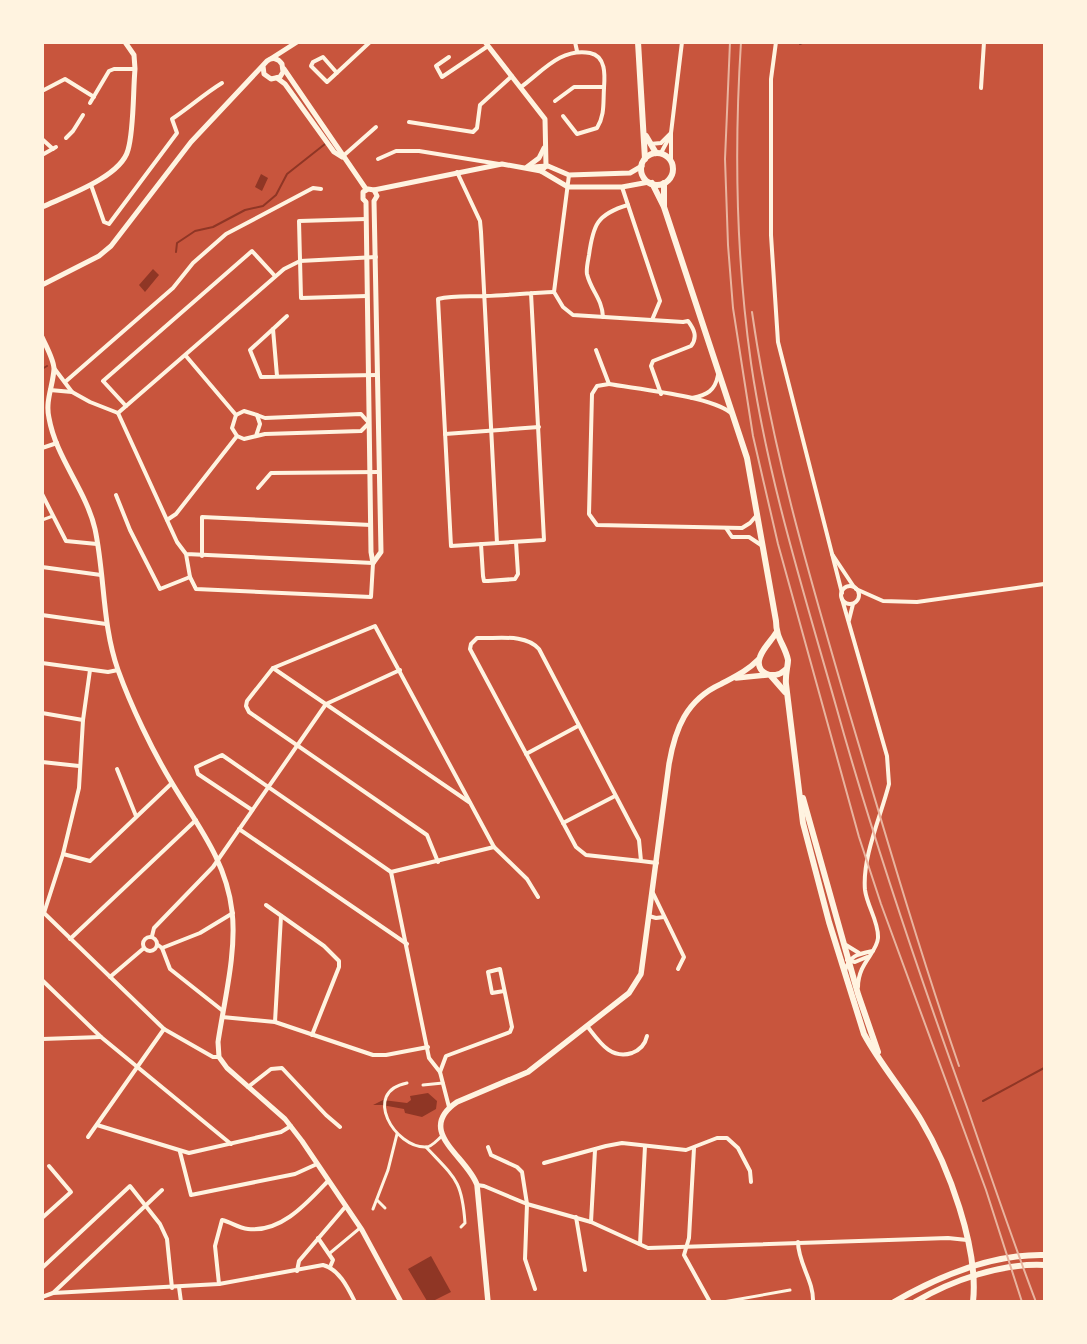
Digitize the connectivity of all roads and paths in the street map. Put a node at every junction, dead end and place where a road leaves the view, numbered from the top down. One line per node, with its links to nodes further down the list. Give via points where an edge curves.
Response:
1 (125, 42): 16 (street, via 134,55)
2 (296, 42): 10 (street)
3 (370, 42): 18 (street)
4 (575, 42): 11 (street)
5 (638, 42): 36 (main road)
6 (682, 42): 35 (street)
7 (776, 42): 126 (street, via 771,79 771,235 778,342)
8 (984, 42): 26 (street)
9 (487, 44): 12 (street, via 442,77 436,66); 20 (street)
10 (287, 48): 13 (street); 14 (street)
11 (577, 51): 24 (street, via 558,58); 25 (street, via 596,54 602,61)
12 (449, 57)
13 (272, 59): 14 (street); 15 (street)
14 (281, 62): 17 (street)
15 (264, 66): 19 (street); 21 (street)
16 (135, 69): 28 (street, via 109,72); 57 (street, via 128,151 116,169)
17 (284, 69): 22 (street); 43 (street)
18 (337, 73): 18 (street, via 323,57 311,66 327,82)
19 (266, 76): 21 (street); 22 (street)
20 (512, 76): 24 (street); 33 (street, via 480,105 477,128 473,132)
21 (252, 77): 73 (street, via 191,142 111,246 99,256)
22 (277, 78): 43 (street, via 285,84 334,152)
23 (222, 83): 57 (street, via 172,119 177,133 109,224 104,222)
24 (521, 87): 40 (street, via 545,119)
25 (604, 87): 29 (street, via 574,87); 32 (street, via 603,118 597,128 577,134)
26 (981, 88)
27 (42, 91): 28 (street, via 65,79)
28 (94, 97): 30 (street)
29 (554, 101)
30 (90, 104)
31 (83, 116): 37 (street)
32 (563, 116)
33 (409, 122)
34 (376, 127): 43 (street)
35 (671, 133): 39 (street, via 661,143); 41 (street); 47 (street)
36 (645, 135): 39 (main road); 46 (main road)
37 (66, 138)
38 (42, 140): 42 (street, via 54,148)
39 (650, 144): 41 (main road)
40 (545, 147): 44 (street); 49 (street)
41 (659, 153): 46 (main road); 47 (main road)
42 (42, 156)
43 (342, 157): 60 (street)
44 (539, 158): 51 (street); 52 (street)
45 (378, 159): 48 (street, via 396,150)
46 (645, 159): 50 (main road)
47 (671, 161): 56 (main road, via 672,174)
48 (502, 164): 51 (street); 53 (street)
49 (546, 166): 52 (street); 54 (street)
50 (642, 166): 54 (street, via 630,173); 55 (main road, via 643,175)
51 (525, 167): 52 (street)
52 (540, 169): 58 (street)
53 (457, 172): 62 (street); 77 (street, via 480,220)
54 (569, 175): 58 (street)
55 (650, 183): 56 (main road); 59 (street); 67 (main road)
56 (664, 183): 67 (main road)
57 (91, 185): 66 (street)
58 (568, 187): 59 (street); 74 (street)
59 (622, 187): 65 (street)
60 (366, 189): 62 (street); 64 (street, via 362,197)
61 (321, 190): 90 (street, via 313,188 226,234 193,263 173,288)
62 (374, 190): 63 (street, via 377,196)
63 (374, 201): 64 (street); 69 (street)
64 (366, 202): 68 (street)
65 (628, 205): 79 (street, via 600,219 592,231 586,274 602,304); 80 (street, via 660,301)
66 (42, 207)
67 (664, 207): 86 (main road)
68 (366, 219): 70 (street); 71 (street, via 300,221)
69 (376, 257): 70 (street); 87 (street)
70 (366, 258): 71 (street); 76 (street)
71 (300, 261): 72 (street); 76 (street, via 300,298)
72 (274, 276): 84 (street); 96 (street, via 252,250 103,381)
73 (42, 285)
74 (554, 292): 75 (street); 79 (street, via 563,307 573,315)
75 (531, 293): 77 (street); 103 (street)
76 (367, 296): 88 (street)
77 (484, 296): 104 (street); 105 (street, via 438,299)
78 (287, 316): 81 (street)
79 (603, 317): 80 (street)
80 (652, 320): 94 (street, via 688,321 696,338 691,346 653,361 651,366)
81 (273, 329): 89 (street); 89 (street, via 250,350 261,377)
82 (42, 338): 85 (street)
83 (596, 350): 91 (street)
84 (186, 356): 96 (street); 98 (street)
85 (54, 368): 90 (street); 92 (street)
86 (718, 373): 95 (street, via 712,390); 100 (main road)
87 (377, 374): 88 (street); 101 (street)
88 (368, 375): 89 (street); 102 (street)
89 (277, 376)
90 (65, 382): 93 (street)
91 (609, 384): 94 (street); 120 (street, via 597,386 592,394 589,514 597,525)
92 (50, 390): 93 (street); 108 (street, via 48,417)
93 (72, 392): 97 (street)
94 (661, 394): 95 (street)
95 (690, 398): 100 (street, via 724,407)
96 (126, 406): 97 (street)
97 (118, 413): 118 (street)
98 (236, 415): 99 (street, via 244,411); 106 (street, via 232,424)
99 (257, 415): 102 (street, via 264,418 361,414); 107 (street, via 260,424)
100 (733, 415): 115 (main road)
101 (378, 422): 102 (street); 111 (street)
102 (369, 423): 107 (street, via 361,431); 110 (street)
103 (539, 427): 104 (street); 121 (street, via 544,540)
104 (492, 430): 105 (street); 122 (street)
105 (445, 434): 124 (street, via 451,546)
106 (237, 436): 107 (street, via 248,439); 118 (street, via 176,514)
107 (256, 436)
108 (56, 443): 109 (street); 123 (street, via 89,511)
109 (42, 448)
110 (370, 472): 111 (street); 112 (street, via 271,473); 119 (street)
111 (379, 472): 129 (street, via 381,552)
112 (258, 488)
113 (42, 494): 116 (street)
114 (116, 495): 132 (street, via 160,589)
115 (758, 513): 120 (street, via 746,526); 125 (main road)
116 (53, 516): 117 (street); 123 (street, via 66,541)
117 (42, 520)
118 (167, 520): 127 (street)
119 (371, 525): 128 (street, via 202,517); 129 (street)
120 (726, 528): 125 (street, via 732,536 750,537)
121 (516, 542): 122 (street); 124 (street, via 518,574 515,579 488,581 484,581 483,576)
122 (497, 543): 124 (street)
123 (97, 544): 131 (street)
124 (482, 544)
125 (764, 548): 143 (main road)
126 (831, 552): 134 (street); 135 (street)
127 (186, 554): 128 (street); 132 (street)
128 (202, 556): 129 (street)
129 (373, 563): 132 (street, via 370,597 196,590)
130 (42, 567): 131 (street)
131 (101, 575): 142 (street)
132 (190, 577)
133 (1044, 584): 136 (street, via 917,602 896,603)
134 (855, 588): 135 (street, via 848,587); 136 (street); 137 (street)
135 (842, 593): 138 (street)
136 (871, 596): 137 (street)
137 (859, 598): 139 (street)
138 (842, 599): 139 (street); 141 (street)
139 (853, 604): 141 (street)
140 (42, 615): 142 (street)
141 (849, 622): 199 (street, via 887,756 888,784 866,875 868,904 878,934)
142 (106, 624): 149 (street)
143 (776, 633): 144 (main road); 145 (main road)
144 (784, 652): 145 (main road, via 775,647); 151 (main road, via 788,663)
145 (761, 655): 152 (main road, via 761,670); 153 (main road)
146 (42, 663): 148 (street)
147 (273, 668): 150 (street, via 375,626); 155 (street); 159 (street, via 246,706 249,712)
148 (90, 670): 149 (street); 157 (street)
149 (118, 670): 165 (street)
150 (400, 670): 155 (street); 168 (street)
151 (785, 670): 152 (main road, via 779,675); 154 (main road)
152 (769, 676): 153 (main road); 154 (main road, via 784,689)
153 (736, 678): 179 (main road, via 709,691 687,711 680,723 671,756)
154 (788, 698): 164 (main road)
155 (326, 704): 159 (street); 168 (street)
156 (42, 713): 157 (street)
157 (83, 720): 162 (street)
158 (578, 726): 160 (street); 160 (street, via 533,642 478,638 470,649); 167 (street)
159 (298, 744): 166 (street); 178 (street, via 427,835)
160 (526, 754): 172 (street)
161 (42, 762): 162 (street)
162 (79, 766): 175 (street, via 79,788)
163 (117, 769): 170 (street)
164 (798, 780): 193 (main road); 198 (main road, via 803,824)
165 (172, 783): 170 (street); 171 (street)
166 (268, 786): 169 (street); 169 (street, via 222,755 196,767 198,774); 180 (street)
167 (615, 796): 172 (street); 177 (street, via 639,840)
168 (470, 804): 174 (street)
169 (252, 810): 173 (street)
170 (136, 816): 175 (street, via 90,860)
171 (196, 820): 176 (street); 192 (street)
172 (563, 823): 177 (street, via 576,847 586,855)
173 (239, 829): 176 (street); 194 (street)
174 (494, 847): 178 (street); 182 (street)
175 (63, 854): 186 (street)
176 (218, 858): 187 (street, via 229,891); 191 (street, via 213,868 154,928)
177 (641, 861): 179 (street)
178 (438, 862): 180 (street)
179 (657, 863): 181 (main road)
180 (391, 872): 194 (street)
181 (653, 893): 184 (street); 185 (main road)
182 (538, 896)
183 (266, 905): 188 (street)
184 (660, 907): 185 (street); 190 (street)
185 (650, 908): 189 (main road)
186 (43, 912): 192 (street)
187 (232, 913): 197 (street, via 200,932); 209 (street, via 232,950)
188 (281, 916): 210 (street); 215 (street, via 324,946 339,961)
189 (649, 916): 190 (street); 211 (main road, via 641,974 636,985)
190 (664, 917): 203 (street, via 684,957)
191 (152, 936): 195 (street); 196 (street, via 144,941)
192 (70, 939): 204 (street)
193 (844, 940): 200 (street, via 850,949); 202 (main road)
194 (407, 944): 219 (street)
195 (158, 945): 196 (street, via 153,951); 197 (street)
196 (144, 948): 204 (street)
197 (162, 948): 209 (street, via 170,969)
198 (837, 950): 202 (street); 205 (main road)
199 (872, 950): 200 (street); 201 (street)
200 (861, 953): 202 (street)
201 (868, 956): 202 (street); 208 (street, via 860,974)
202 (849, 961): 205 (street); 208 (main road)
203 (678, 969)
204 (110, 977): 212 (street)
205 (845, 978): 222 (main road, via 864,1034)
206 (42, 980): 217 (street)
207 (504, 991): 207 (street, via 500,969 488,972 492,993); 214 (street, via 512,1027)
208 (858, 994): 222 (main road)
209 (222, 1014): 210 (street); 220 (street)
210 (275, 1022): 215 (street)
211 (587, 1026): 216 (street, via 605,1048 625,1056 645,1044); 228 (main road, via 528,1072)
212 (164, 1029): 220 (street, via 213,1057); 221 (street)
213 (515, 1030): 214 (street)
214 (510, 1032): 223 (street, via 446,1056)
215 (312, 1035): 219 (street, via 373,1055)
216 (647, 1036)
217 (101, 1037): 218 (street); 221 (street)
218 (42, 1039)
219 (428, 1047): 223 (street, via 429,1058)
220 (219, 1057): 227 (street)
221 (138, 1068): 229 (street); 235 (street)
222 (885, 1068): 261 (main road, via 921,1120 950,1180)
223 (440, 1072): 225 (street)
224 (407, 1083): 232 (street, via 397,1085 384,1104 386,1118)
225 (443, 1083): 226 (street); 228 (street)
226 (423, 1085)
227 (248, 1087): 230 (street); 231 (street, via 271,1069 282,1068)
228 (449, 1107): 233 (main road, via 442,1118)
229 (97, 1125): 234 (street); 241 (street)
230 (290, 1126): 235 (street, via 282,1132); 243 (street)
231 (340, 1127)
232 (397, 1133): 237 (street); 249 (street)
233 (442, 1136): 237 (street); 247 (main road, via 474,1176)
234 (88, 1138)
235 (231, 1144): 241 (street)
236 (645, 1146): 239 (street); 240 (street, via 622,1143); 263 (street)
237 (426, 1147): 259 (street, via 459,1184 465,1223)
238 (488, 1147): 250 (street, via 491,1155 522,1172)
239 (694, 1148): 246 (street, via 717,1138 727,1138 744,1158); 264 (street)
240 (595, 1150): 242 (street); 257 (street)
241 (180, 1152): 243 (street, via 190,1195 294,1174)
242 (544, 1163)
243 (317, 1164): 245 (street)
244 (49, 1166): 256 (street, via 71,1192)
245 (328, 1180): 252 (street); 272 (street, via 301,1207 271,1227 249,1229 222,1220 215,1246)
246 (751, 1182)
247 (477, 1186): 250 (street); 277 (main road)
248 (162, 1190): 251 (street)
249 (377, 1200): 253 (street); 254 (street)
250 (527, 1204): 255 (street); 275 (street, via 525,1259)
251 (145, 1205): 269 (street, via 130,1186); 274 (street, via 167,1238); 278 (street)
252 (346, 1206): 258 (street); 260 (street)
253 (385, 1208)
254 (373, 1209)
255 (576, 1217): 257 (street); 270 (street)
256 (42, 1218)
257 (591, 1222): 263 (street)
258 (360, 1228): 265 (street); 282 (street)
259 (461, 1228)
260 (318, 1238): 265 (street); 271 (street, via 299,1261)
261 (967, 1240): 262 (street); 290 (main road, via 975,1287)
262 (798, 1242): 264 (street); 287 (street)
263 (640, 1244): 264 (street, via 648,1248)
264 (686, 1245): 285 (street, via 684,1254)
265 (330, 1253): 268 (street, via 333,1260)
266 (1044, 1255): 288 (main road, via 984,1262 926,1283)
267 (1044, 1266): 289 (main road, via 989,1272 931,1292)
268 (330, 1267): 271 (street, via 323,1265); 281 (street, via 343,1280)
269 (42, 1268)
270 (585, 1270)
271 (297, 1271): 272 (street)
272 (219, 1284): 273 (street)
273 (179, 1287): 274 (street); 280 (street)
274 (172, 1288): 278 (street)
275 (535, 1289)
276 (790, 1290): 286 (street)
277 (488, 1291): 283 (main road); 284 (main road)
278 (52, 1293): 279 (street)
279 (42, 1297)
280 (181, 1302)
281 (355, 1302)
282 (401, 1302)
283 (488, 1302)
284 (493, 1302)
285 (710, 1302)
286 (723, 1302)
287 (813, 1302)
288 (894, 1302)
289 (915, 1302)
290 (974, 1302)

